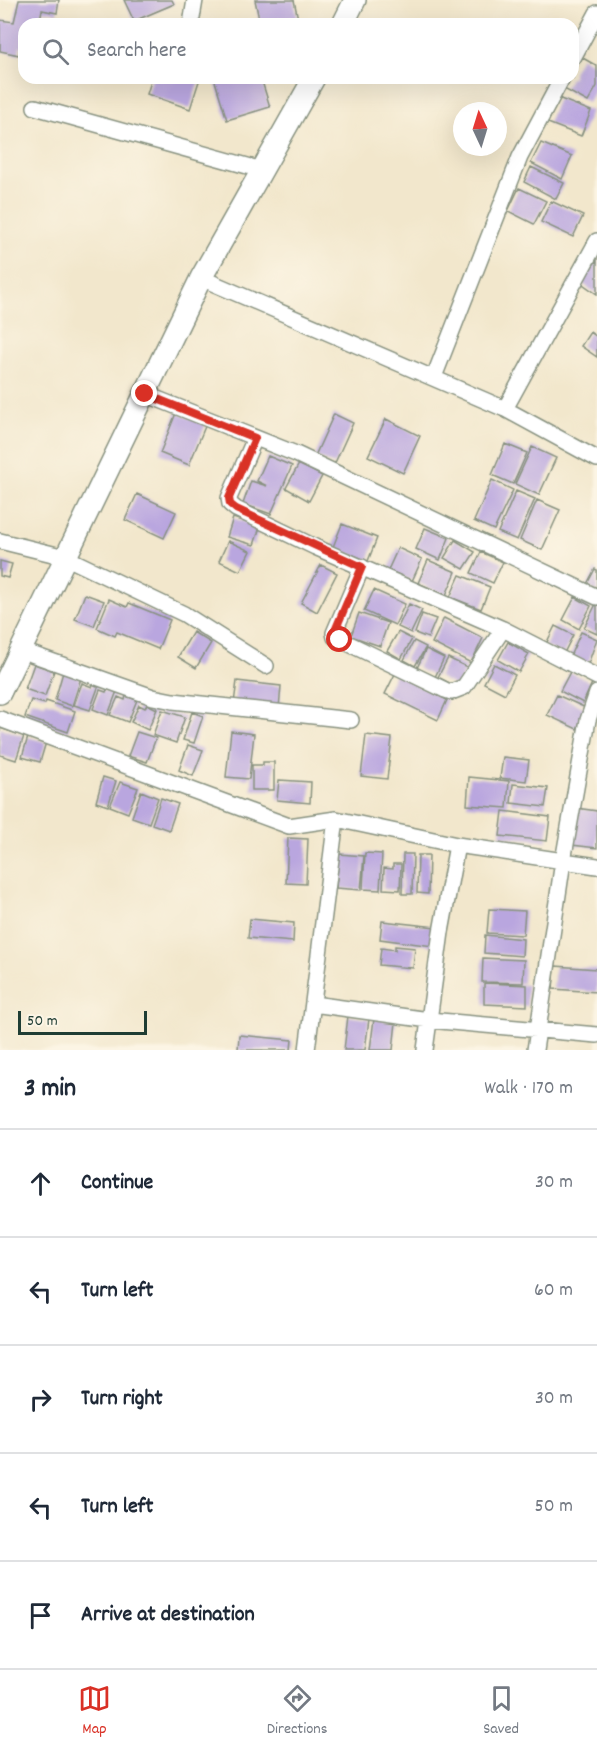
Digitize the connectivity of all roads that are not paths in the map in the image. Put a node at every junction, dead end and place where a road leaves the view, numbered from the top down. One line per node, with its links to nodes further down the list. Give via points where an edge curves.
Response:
1 (195, 0): 4 (street)
2 (355, 0): 5 (street)
3 (597, 13): 6 (street)
4 (192, 18)
5 (346, 18)
6 (579, 47)
7 (311, 84): 10 (street)
8 (559, 84): 13 (street, via 520,157)
9 (35, 106): 10 (street)
10 (262, 170): 12 (street)
11 (597, 241): 15 (street)
12 (201, 279): 13 (street); 14 (street)
13 (434, 377): 15 (street)
14 (145, 394): 16 (street); 19 (street)
15 (505, 409): 17 (street)
16 (255, 438): 20 (street, via 229,498 230,504); 21 (street)
17 (597, 458)
18 (0, 541): 19 (street)
19 (65, 557): 23 (street); 24 (street, via 184,614)
20 (362, 567): 22 (street); 22 (street, via 335,637 445,690 464,687)
21 (597, 597)
22 (503, 629): 25 (street)
23 (20, 650): 26 (street); 29 (street, via 163,699)
24 (266, 666)
25 (597, 677)
26 (0, 693)
27 (597, 693): 30 (street)
28 (0, 719): 32 (street, via 289,826)
29 (351, 720)
30 (581, 760): 31 (street); 34 (street)
31 (597, 762)
32 (336, 819): 33 (street); 36 (street)
33 (457, 845): 34 (street); 37 (street)
34 (562, 861): 35 (street); 38 (street)
35 (597, 866)
36 (313, 1004): 37 (street); 40 (street)
37 (429, 1020): 38 (street); 41 (street)
38 (537, 1030): 39 (street); 42 (street)
39 (597, 1035)
40 (307, 1050)
41 (425, 1050)
42 (535, 1050)

